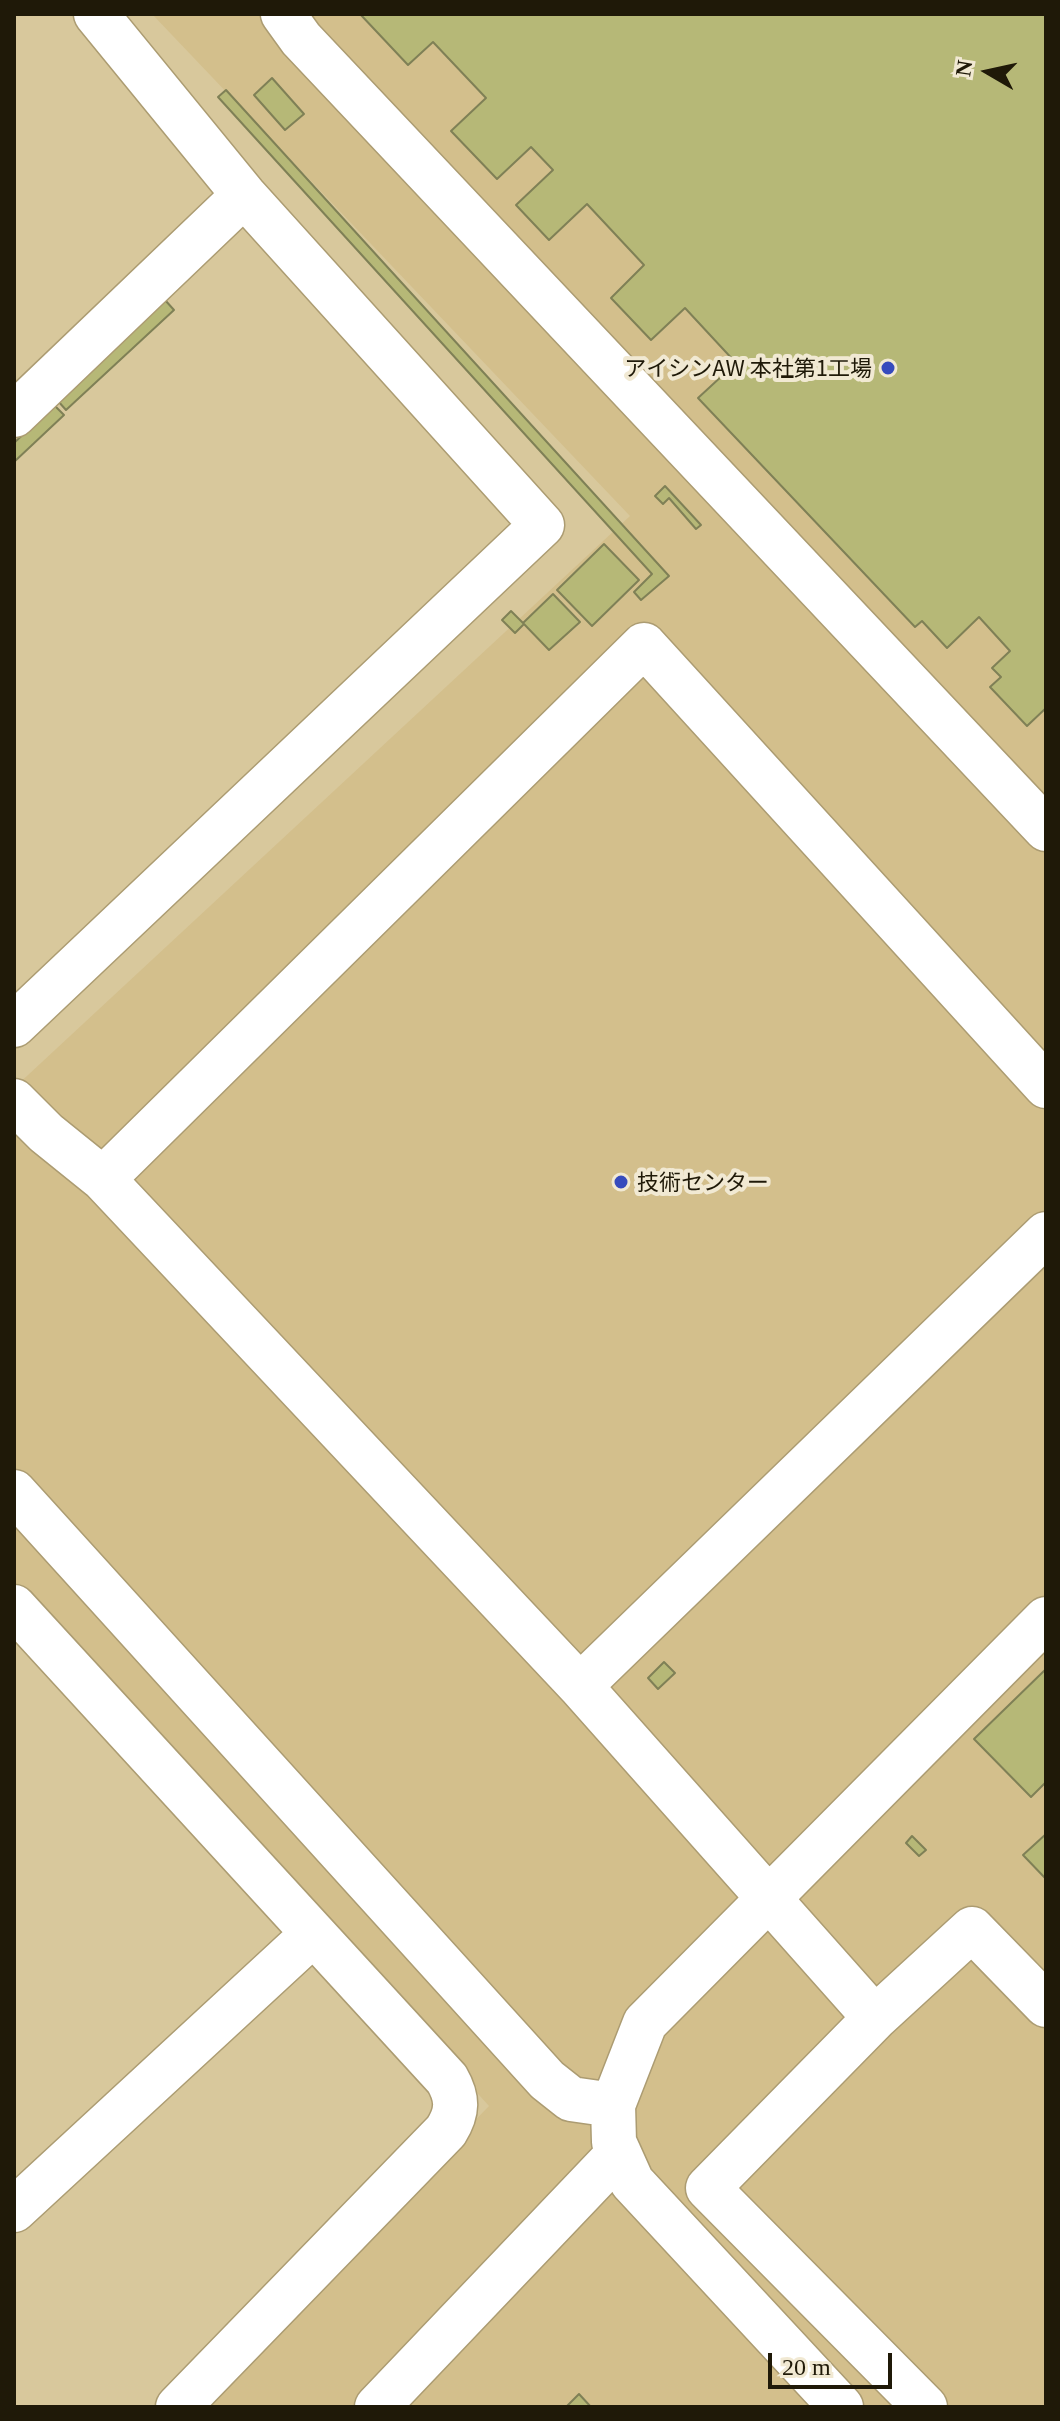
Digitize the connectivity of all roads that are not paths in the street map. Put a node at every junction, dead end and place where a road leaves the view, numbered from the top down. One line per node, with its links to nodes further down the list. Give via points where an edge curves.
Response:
1 (96, 14): 3 (street)
2 (283, 14): 5 (street)
3 (244, 195): 4 (street); 6 (street, via 542,525)
4 (14, 415)
5 (1046, 829)
6 (14, 1025)
7 (1046, 1086): 9 (street, via 644,645)
8 (14, 1101): 9 (street)
9 (103, 1179): 14 (street)
10 (1046, 1234): 14 (street)
11 (14, 1492): 19 (street, via 547,2080 571,2099)
12 (14, 1607): 16 (street)
13 (1046, 1619): 15 (street)
14 (580, 1686): 15 (street)
15 (769, 1898): 18 (street); 19 (street, via 645,2023)
16 (313, 1934): 21 (street); 22 (street, via 447,2079 457,2104 454,2119)
17 (1046, 2005): 18 (street, via 972,1929)
18 (875, 2018): 25 (street, via 708,2188)
19 (613, 2105): 20 (street)
20 (619, 2153): 23 (street); 24 (street, via 649,2204)
21 (14, 2210)
22 (178, 2407)
23 (377, 2407)
24 (841, 2407)
25 (925, 2407)

